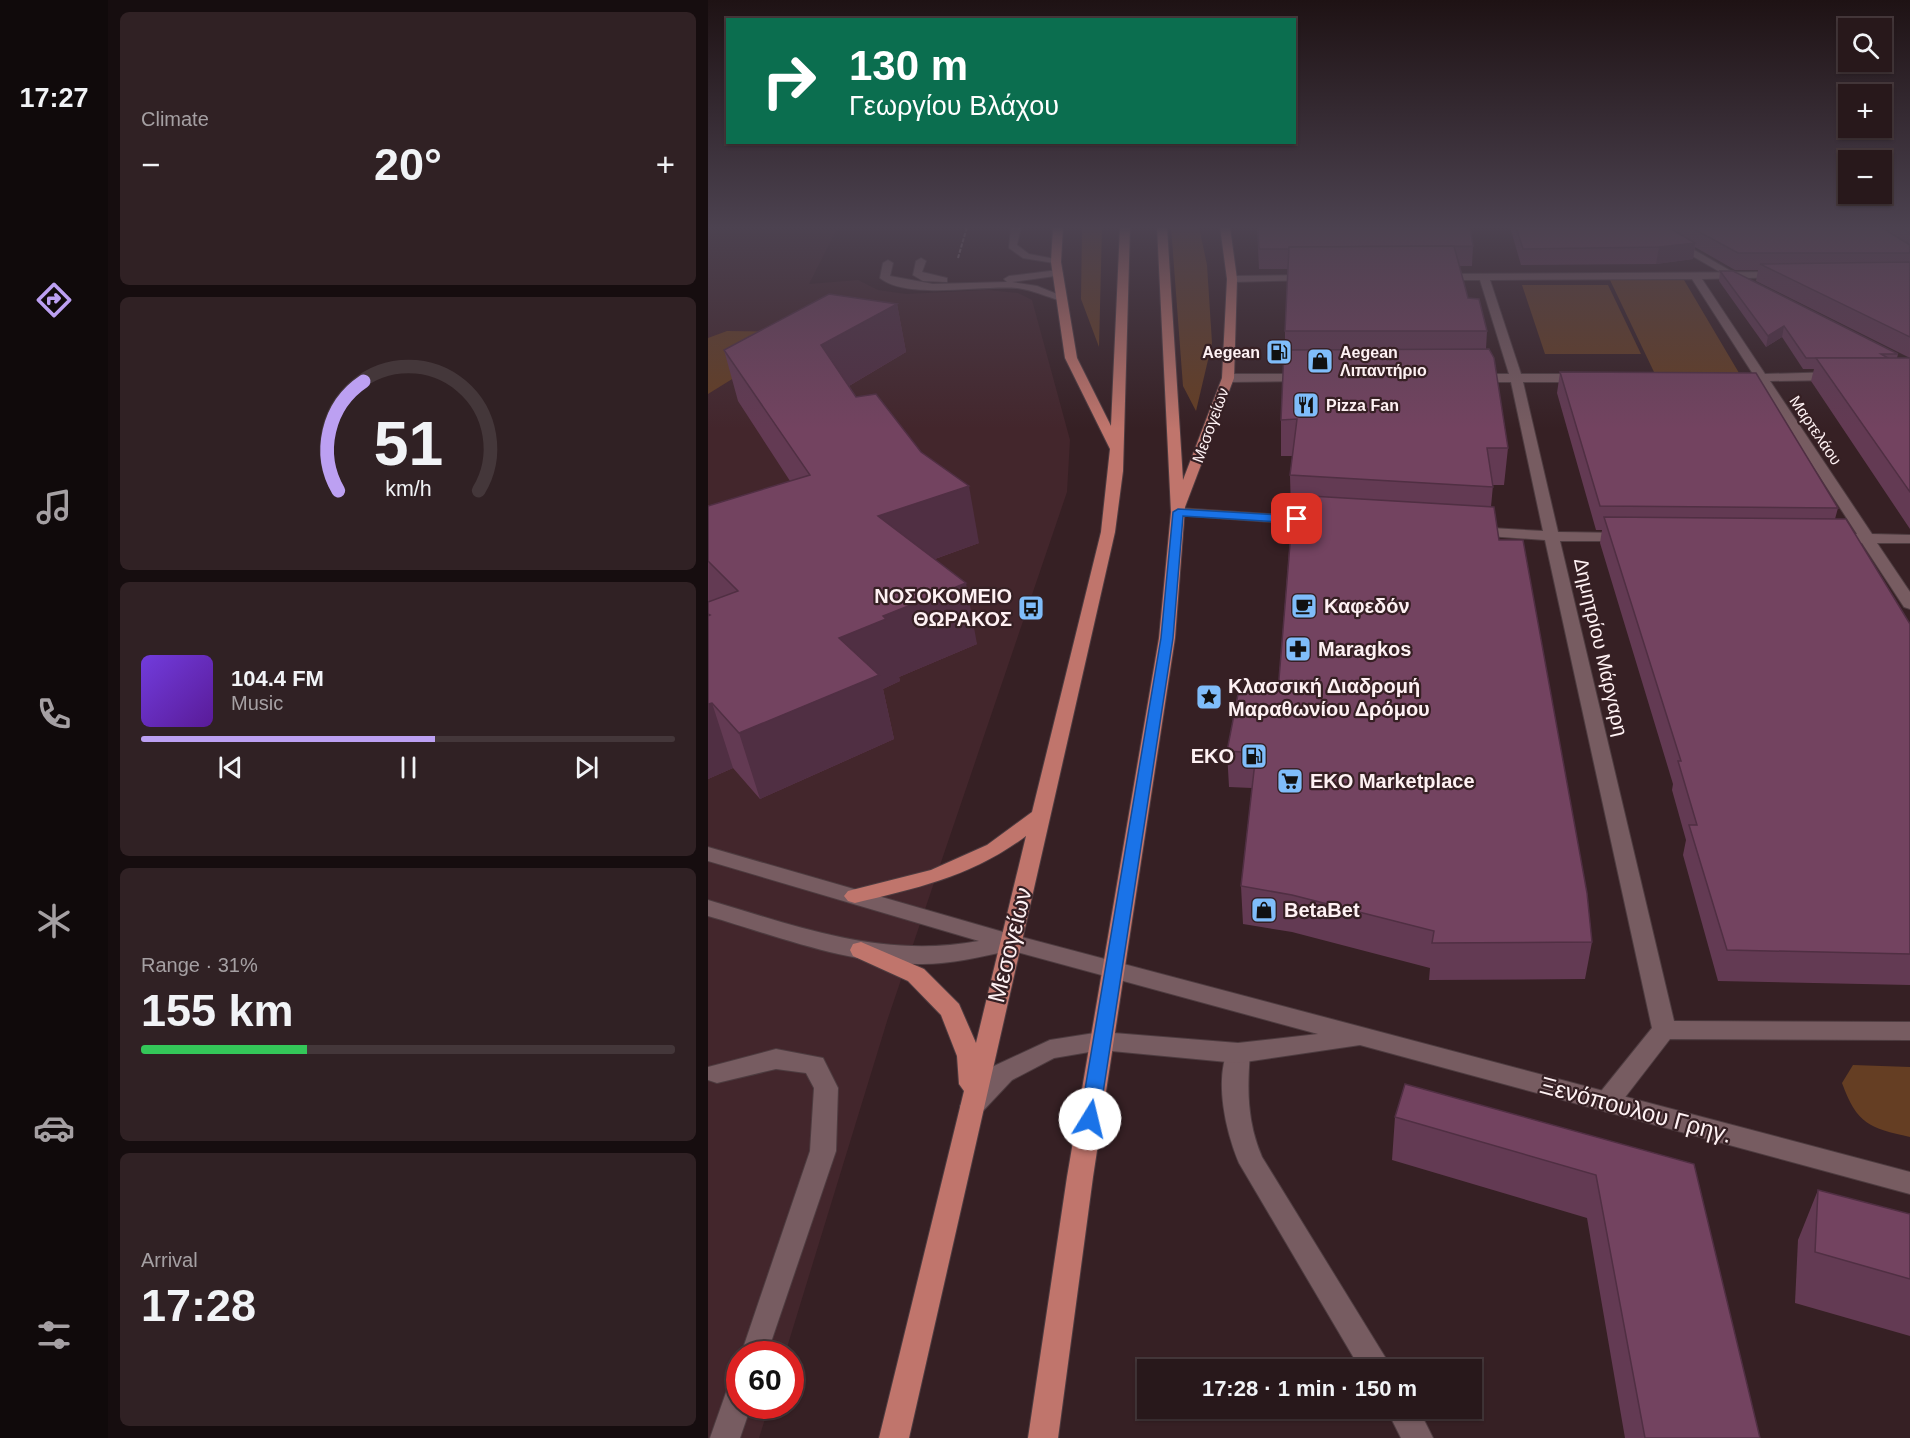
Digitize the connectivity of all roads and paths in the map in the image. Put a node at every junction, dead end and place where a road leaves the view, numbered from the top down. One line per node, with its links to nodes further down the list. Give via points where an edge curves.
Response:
1 (1049, 294): 8 (street)
2 (1061, 294): 8 (main road)
3 (1123, 294): 17 (main road, Μεσογείων)
4 (1166, 294): 18 (main road, Μεσογείων)
5 (1231, 294): 10 (main road, Μεσογείων)
6 (1489, 294): 13 (street, Δημητρίου Μάργαρη)
7 (1707, 294): 16 (street, Μαρτελάου)
8 (1062, 298): 17 (main road, via 1071,358)
9 (1852, 376): 16 (street)
10 (1228, 378): 11 (street); 18 (main road, Μεσογείων)
11 (1321, 378)
12 (1459, 378): 13 (street)
13 (1516, 378): 14 (street); 21 (street, Δημητρίου Μάργαρη)
14 (1598, 378)
15 (1725, 378): 16 (street)
16 (1760, 378): 24 (street, Μαρτελάου)
17 (1117, 450): 27 (main road, Μεσογείων, via 1108,532)
18 (1178, 512): 19 (street); 33 (main road, Μεσογείων, via 1167,638)
19 (1332, 522)
20 (1460, 530): 21 (street)
21 (1553, 536): 22 (street); 34 (street, Δημητρίου Μάργαρη)
22 (1635, 537)
23 (1821, 538): 24 (street)
24 (1867, 539): 25 (street); 26 (street, Μαρτελάου)
25 (1910, 539)
26 (1910, 604)
27 (1040, 817): 29 (main road, via 994,850 937,876); 31 (main road, Μεσογείων)
28 (708, 854): 29 (street, Ξενόπουλου Γρηγ.)
29 (855, 896): 31 (street, Ξενόπουλου Γρηγ.)
30 (708, 908): 32 (street)
31 (1010, 942): 32 (street, via 966,952 920,956); 33 (street, Ξενόπουλου Γρηγ.); 41 (main road, Μεσογείων)
32 (861, 950): 41 (main road, via 916,975 951,1010 969,1056)
33 (1112, 970): 36 (street, Ξενόπουλου Γρηγ.); 37 (main road, Μεσογείων)
34 (1664, 1030): 35 (street); 40 (street)
35 (1910, 1030)
36 (1362, 1038): 38 (street, Ξενόπουλου Γρηγ.); 40 (street, Ξενόπουλου Γρηγ.)
37 (1101, 1041): 38 (street, Ξενόπουλου Γρηγ.); 41 (street, Ξενόπουλου Γρηγ., via 1050,1048 1004,1073); 49 (main road, Μεσογείων)
38 (1238, 1053): 44 (street, via 1234,1106 1239,1134 1252,1163)
39 (717, 1073): 43 (street, via 776,1059 814,1065 825,1088 823,1151)
40 (1606, 1102): 42 (street, Ξενόπουλου Γρηγ.)
41 (972, 1107): 48 (main road, Μεσογείων)
42 (1910, 1183)
43 (757, 1341)
44 (1371, 1359)
45 (732, 1419): 47 (street)
46 (1407, 1419): 50 (street)
47 (725, 1438)
48 (894, 1438)
49 (1043, 1438)
50 (1418, 1438)

